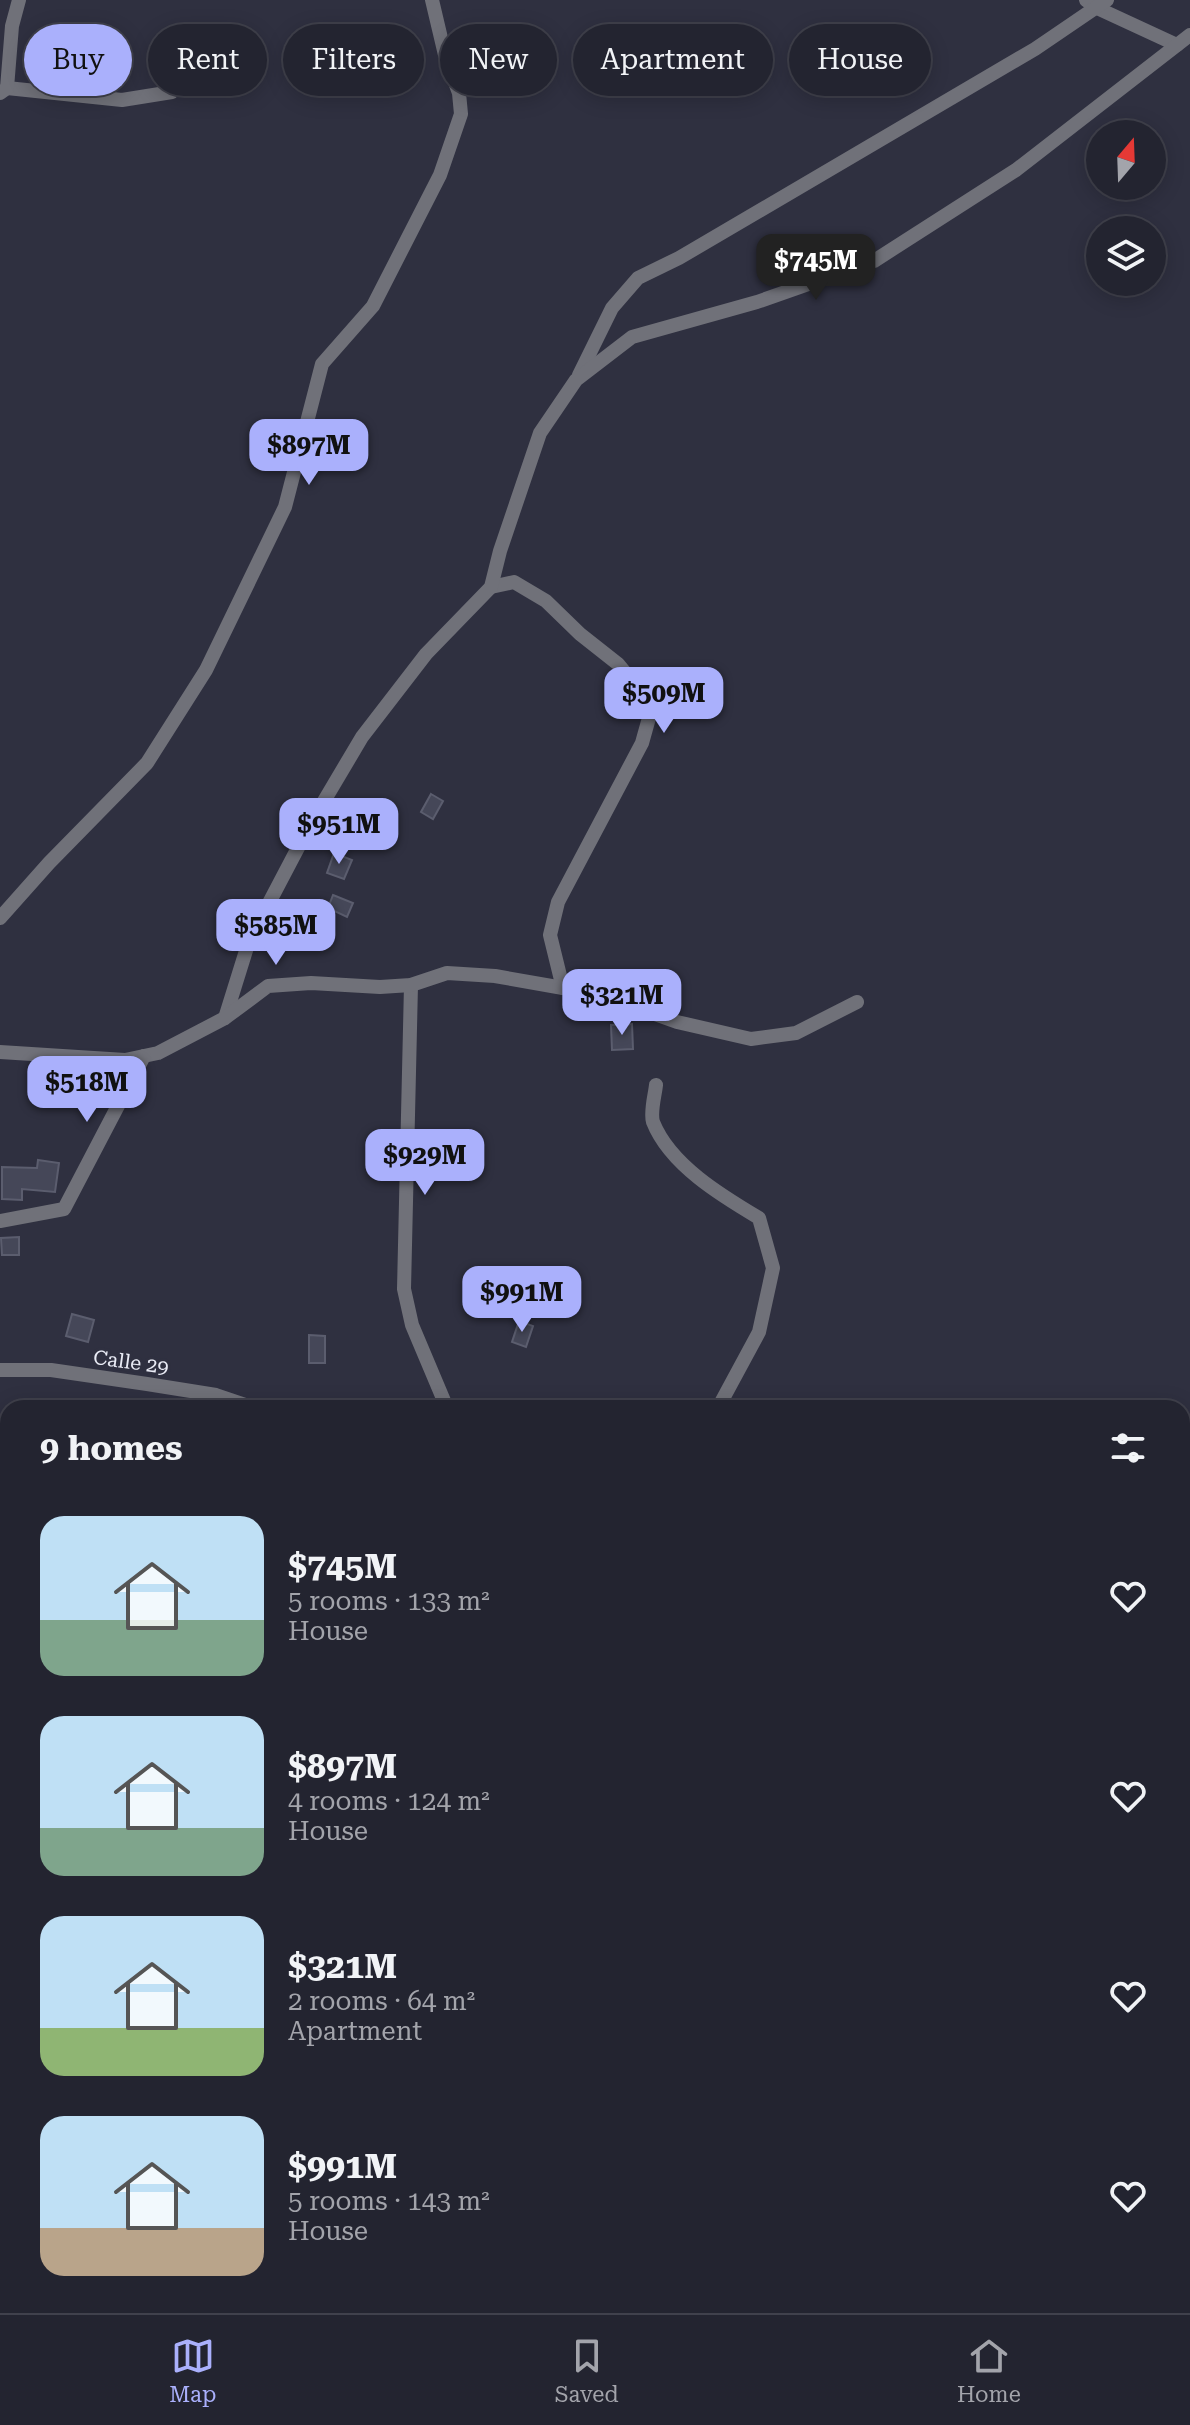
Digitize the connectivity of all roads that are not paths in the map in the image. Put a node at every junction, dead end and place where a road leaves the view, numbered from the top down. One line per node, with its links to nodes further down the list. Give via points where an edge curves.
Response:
1 (19, 0): 6 (street)
2 (432, 0): 10 (street, via 461,114 440,175 373,306 322,364 285,507 206,670 147,763)
3 (1096, 3): 5 (street); 8 (street, via 1035,49 638,278 612,308)
4 (1190, 35): 5 (street)
5 (1177, 45): 8 (street, via 1016,170 874,261 757,302 632,337)
6 (3, 91): 7 (street, via 122,100)
7 (148, 96)
8 (576, 380): 9 (street, via 540,433)
9 (491, 587): 12 (street, via 514,582 546,601 618,664 642,693 649,718 642,743 558,902 550,935); 14 (street, via 426,654 362,737 249,941)
10 (0, 918)
11 (411, 985): 12 (street, via 447,973); 14 (street, via 268,986); 21 (street, via 404,1289 412,1325)
12 (563, 988): 13 (street, via 591,991 677,1022 751,1039 796,1033)
13 (857, 1002)
14 (225, 1018): 16 (street)
15 (0, 1052): 16 (street, via 125,1060)
16 (144, 1056): 18 (street, via 64,1209)
17 (656, 1085): 22 (street, via 652,1119 670,1150 715,1192 759,1218 773,1268 759,1332)
18 (0, 1221)
19 (0, 1370): 20 (street, Calle 29, via 51,1370)
20 (231, 1400)
21 (444, 1400)
22 (722, 1400)

